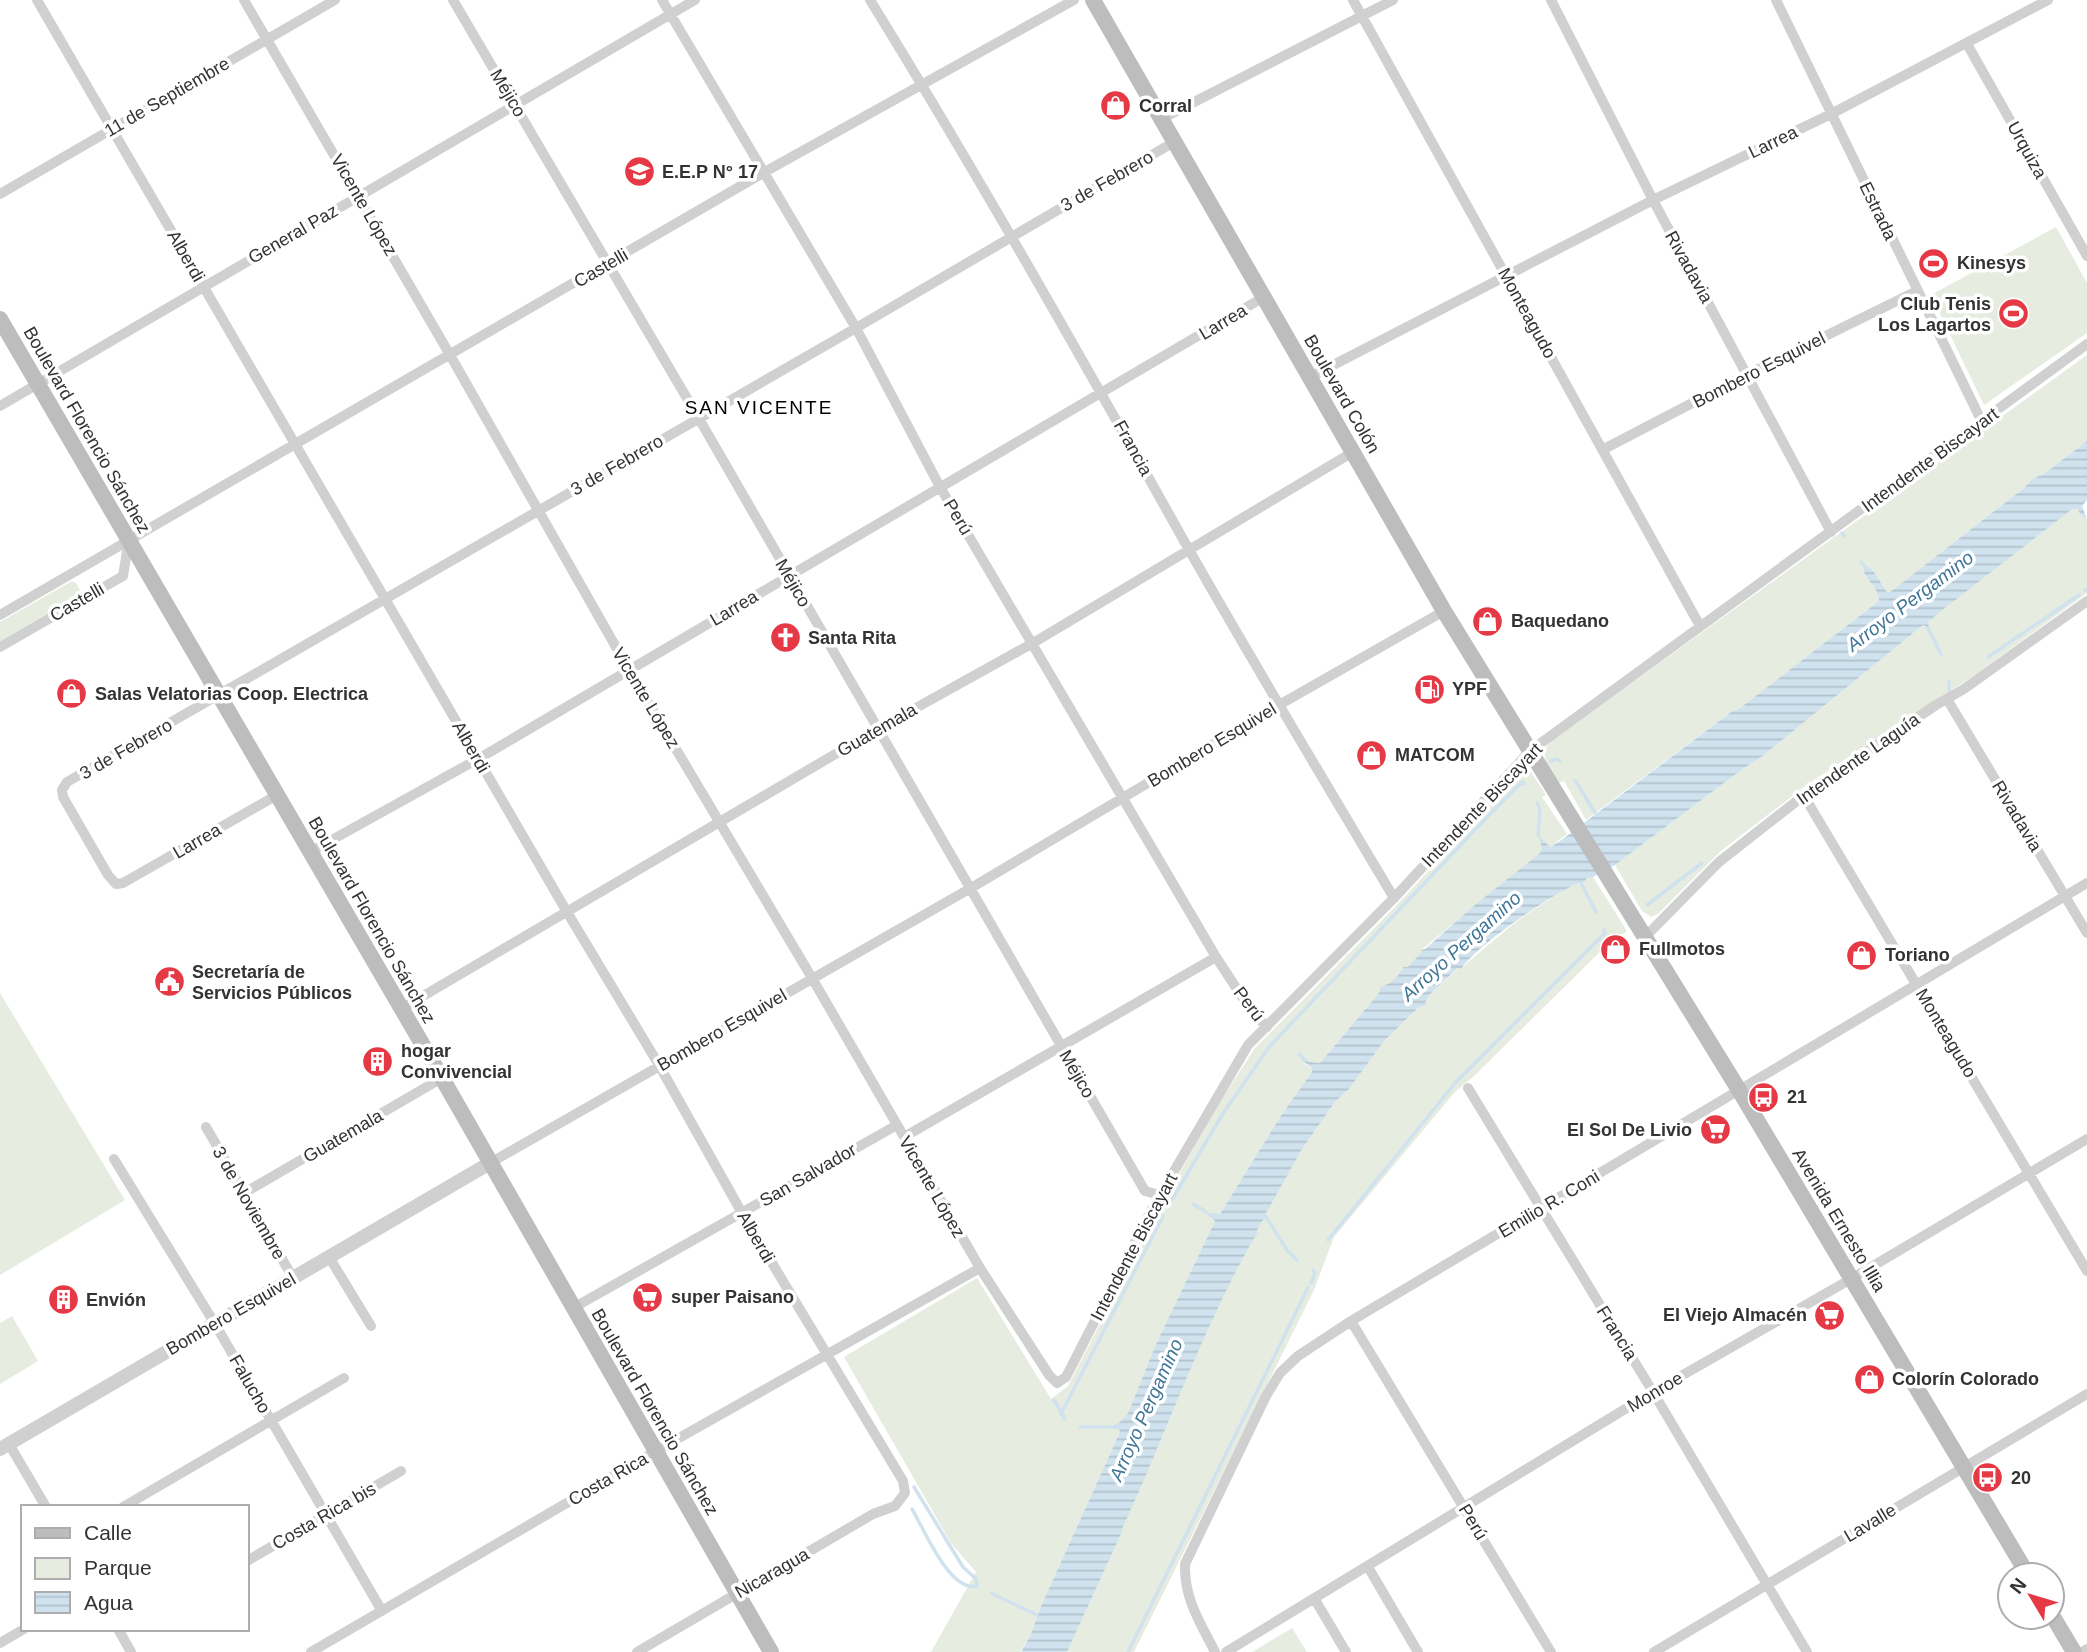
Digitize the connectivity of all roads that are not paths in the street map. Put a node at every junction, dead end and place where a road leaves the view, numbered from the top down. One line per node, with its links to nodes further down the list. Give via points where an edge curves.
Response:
1 (37, 0): 23 (street, Alberdi)
2 (244, 0): 17 (street, Vicente López)
3 (335, 0): 17 (street, 11 de Septiembre)
4 (453, 0): 20 (street, Méjico)
5 (662, 0): 15 (street, Perú)
6 (695, 0): 15 (street, General Paz)
7 (870, 0): 19 (street, Francia)
8 (1074, 0): 19 (street, Castelli)
9 (1093, 0): 22 (main road, Boulevard Colón)
10 (1353, 0): 16 (street, Monteagudo)
11 (1393, 0): 16 (street)
12 (1551, 0): 28 (street, Rivadavia)
13 (1776, 0): 21 (street, Estrada)
14 (2048, 0): 18 (street, Larrea)
15 (670, 15): 20 (street, General Paz); 25 (street, Perú)
16 (1362, 16): 22 (street); 32 (street, Monteagudo)
17 (267, 39): 23 (street, 11 de Septiembre); 27 (street, Vicente López)
18 (1967, 44): 21 (street, Larrea); 30 (street, Urquiza)
19 (922, 84): 25 (street, Castelli); 29 (street, Francia)
20 (515, 104): 27 (street, General Paz); 31 (street, Méjico)
21 (1831, 114): 28 (street, Larrea); 34 (street, Estrada)
22 (1161, 119): 24 (main road, Boulevard Colón)
23 (112, 129): 26 (street, 11 de Septiembre); 33 (street, Alberdi)
24 (1174, 142): 29 (street, 3 de Febrero); 35 (main road, Boulevard Colón)
25 (763, 173): 31 (street, Castelli); 37 (street, Perú)
26 (0, 194)
27 (359, 195): 33 (street, General Paz); 39 (street, Vicente López)
28 (1653, 200): 32 (street, Larrea); 40 (street, Rivadavia)
29 (1010, 237): 37 (street, 3 de Febrero); 43 (street, Francia)
30 (2087, 256)
31 (609, 264): 39 (street, Castelli); 45 (street, Méjico)
32 (1506, 275): 41 (street, Larrea); 48 (street, Monteagudo)
33 (203, 286): 42 (street, General Paz); 47 (street, Alberdi)
34 (1917, 291): 40 (street, Bombero Esquivel); 46 (street, Estrada)
35 (1264, 297): 41 (main road, Boulevard Colón); 43 (street, Larrea)
36 (0, 319): 42 (main road, Boulevard Florencio Sánchez)
37 (856, 328): 45 (street, 3 de Febrero); 50 (street, Perú)
38 (2087, 344): 46 (street, Intendente Biscayart)
39 (450, 355): 47 (street, Castelli); 51 (street, Vicente López)
40 (1748, 374): 48 (street, Bombero Esquivel); 52 (street, Rivadavia)
41 (1310, 377): 49 (main road, Boulevard Colón)
42 (38, 384): 44 (street, General Paz); 53 (main road, Boulevard Florencio Sánchez)
43 (1103, 394): 50 (street, Larrea); 54 (street, Francia)
44 (0, 406)
45 (698, 417): 51 (street, 3 de Febrero); 55 (street, Méjico)
46 (1982, 422): 52 (street, Intendente Biscayart)
47 (295, 445): 53 (street, Castelli); 56 (street, Alberdi)
48 (1602, 450): 60 (street, Monteagudo)
49 (1353, 452): 54 (street, Guatemala); 58 (main road, Boulevard Colón)
50 (940, 487): 55 (street, Larrea); 61 (street, Perú)
51 (537, 511): 56 (street, 3 de Febrero); 63 (street, Vicente López)
52 (1831, 532): 60 (street, Intendente Biscayart)
53 (129, 539): 59 (street, Castelli); 62 (street, Castelli, via 123,576); 64 (main road, Boulevard Florencio Sánchez)
54 (1189, 549): 61 (street, Guatemala); 66 (street, Francia)
55 (789, 576): 63 (street, Larrea); 67 (street, Méjico)
56 (385, 598): 64 (street, 3 de Febrero); 69 (street, Alberdi)
57 (2087, 601): 65 (street, Intendente Laguía)
58 (1444, 611): 66 (street, Bombero Esquivel); 68 (main road, Boulevard Colón)
59 (0, 615)
60 (1700, 626): 68 (street, Intendente Biscayart)
61 (1033, 643): 67 (street, Guatemala); 72 (street, Perú)
62 (0, 647)
63 (629, 670): 69 (street, Larrea); 73 (street, Vicente López)
64 (220, 695): 70 (main road, Boulevard Florencio Sánchez); 76 (street, 3 de Febrero, via 67,782 62,790)
65 (1947, 699): 71 (street, Intendente Laguía); 79 (street, Rivadavia)
66 (1279, 705): 72 (street, Bombero Esquivel); 80 (street, Francia)
67 (878, 729): 73 (street, Guatemala); 78 (street, Méjico)
68 (1530, 751): 77 (main road, Boulevard Colón); 80 (street, Intendente Biscayart)
69 (478, 759): 74 (street, Larrea); 81 (street, Alberdi)
70 (277, 795): 74 (main road, Boulevard Florencio Sánchez); 76 (street, Larrea)
71 (1804, 796): 83 (street, Intendente Laguía, via 1719,862); 86 (street, Monteagudo)
72 (1124, 797): 78 (street, Bombero Esquivel); 84 (street, Perú)
73 (720, 822): 81 (street, Guatemala); 85 (street, Vicente López)
74 (310, 852): 87 (main road, Boulevard Florencio Sánchez)
75 (2087, 883): 79 (street, Emilio R. Coni)
76 (116, 884)
77 (1615, 887): 83 (main road, Avenida Ernesto Illia)
78 (971, 888): 85 (street, Bombero Esquivel); 89 (street, Méjico)
79 (2065, 896): 82 (street, Rivadavia); 86 (street, Emilio R. Coni)
80 (1394, 898): 88 (street, Intendente Biscayart)
81 (568, 912): 87 (street, Guatemala); 90 (street, Alberdi)
82 (2087, 933)
83 (1645, 937): 93 (main road, Avenida Ernesto Illia)
84 (1216, 957): 88 (street, Perú); 89 (street)
85 (812, 978): 90 (street, Bombero Esquivel); 94 (street, Vicente López)
86 (1917, 984): 93 (street, Emilio R. Coni); 100 (street, Monteagudo)
87 (401, 1009): 91 (main road, Boulevard Florencio Sánchez)
88 (1267, 1027): 102 (street, Intendente Biscayart, via 1248,1045)
89 (1060, 1045): 96 (street); 102 (street, Méjico, via 1144,1191)
90 (659, 1065): 99 (street, Bombero Esquivel); 104 (street, Alberdi)
91 (442, 1078): 99 (main road, Boulevard Florencio Sánchez); 101 (street, Guatemala)
92 (1468, 1088): 103 (street, Francia)
93 (1739, 1090): 103 (street, Emilio R. Coni); 109 (main road, Avenida Ernesto Illia)
94 (897, 1125): 96 (street, Vicente López); 104 (street, San Salvador)
95 (206, 1127): 101 (street, 3 de Noviembre)
96 (904, 1137): 106 (street, Vicente López)
97 (2087, 1139): 100 (street, Monroe)
98 (114, 1159): 112 (street, Falucho)
99 (490, 1163): 105 (street, Bombero Esquivel); 110 (main road, Boulevard Florencio Sánchez)
100 (2029, 1174): 107 (street, Monteagudo); 109 (street, Monroe)
101 (244, 1194): 108 (street, 3 de Noviembre)
102 (1159, 1195): 116 (street, Intendente Biscayart)
103 (1540, 1209): 111 (street, Emilio R. Coni); 117 (street, Francia)
104 (742, 1213): 110 (street, San Salvador); 114 (street, Alberdi)
105 (329, 1257): 108 (street, Bombero Esquivel); 113 (street)
106 (980, 1268): 114 (street, Costa Rica); 116 (street, Vicente López, via 1053,1380)
107 (2087, 1271)
108 (293, 1278): 112 (street, Bombero Esquivel)
109 (1851, 1279): 117 (street, Monroe); 122 (main road, Avenida Ernesto Illia)
110 (573, 1308): 121 (main road, Boulevard Florencio Sánchez)
111 (1351, 1321): 127 (street, Perú); 146 (street, Emilio R. Coni, via 1280,1373 1185,1564 1190,1602)
112 (215, 1324): 119 (street, Falucho); 120 (street, Bombero Esquivel)
113 (371, 1326)
114 (826, 1356): 121 (street, Costa Rica); 124 (street, Alberdi, via 903,1481)
115 (344, 1378): 119 (street)
116 (1062, 1382)
117 (1653, 1392): 127 (street, Monroe); 132 (street, Francia)
118 (2087, 1394): 122 (street, Lavalle)
119 (271, 1420): 126 (street); 128 (street, Falucho)
120 (4, 1447): 125 (street)
121 (656, 1451): 133 (main road, Boulevard Florencio Sánchez); 135 (street, Costa Rica)
122 (1964, 1467): 130 (main road, Avenida Ernesto Illia); 132 (street, Lavalle)
123 (401, 1471): 128 (street, Costa Rica bis)
124 (905, 1493): 133 (street, Nicaragua, via 895,1506 873,1514)
125 (45, 1505)
126 (126, 1505)
127 (1464, 1508): 131 (street, Monroe); 150 (street, Perú)
128 (326, 1514): 129 (street, Costa Rica bis); 135 (street, Falucho)
129 (248, 1560)
130 (2020, 1561)
131 (1367, 1567): 134 (street, Monroe); 149 (street)
132 (1766, 1585): 151 (street, Lavalle); 152 (street, Francia)
133 (738, 1592): 144 (street, Nicaragua); 145 (main road, Boulevard Florencio Sánchez)
134 (1314, 1598): 147 (street, Monroe); 148 (street)
135 (382, 1611): 140 (street, Costa Rica)
136 (21, 1631): 139 (street)
137 (122, 1631): 142 (street)
138 (2062, 1631): 153 (main road)
139 (0, 1643)
140 (327, 1648): 143 (street, Costa Rica)
141 (2087, 1649): 154 (street)
142 (131, 1652)
143 (311, 1652)
144 (637, 1652)
145 (771, 1652)
146 (1215, 1652)
147 (1226, 1652)
148 (1346, 1652)
149 (1418, 1652)
150 (1551, 1652)
151 (1654, 1652)
152 (1807, 1652)
153 (2074, 1652)
154 (2082, 1652)

